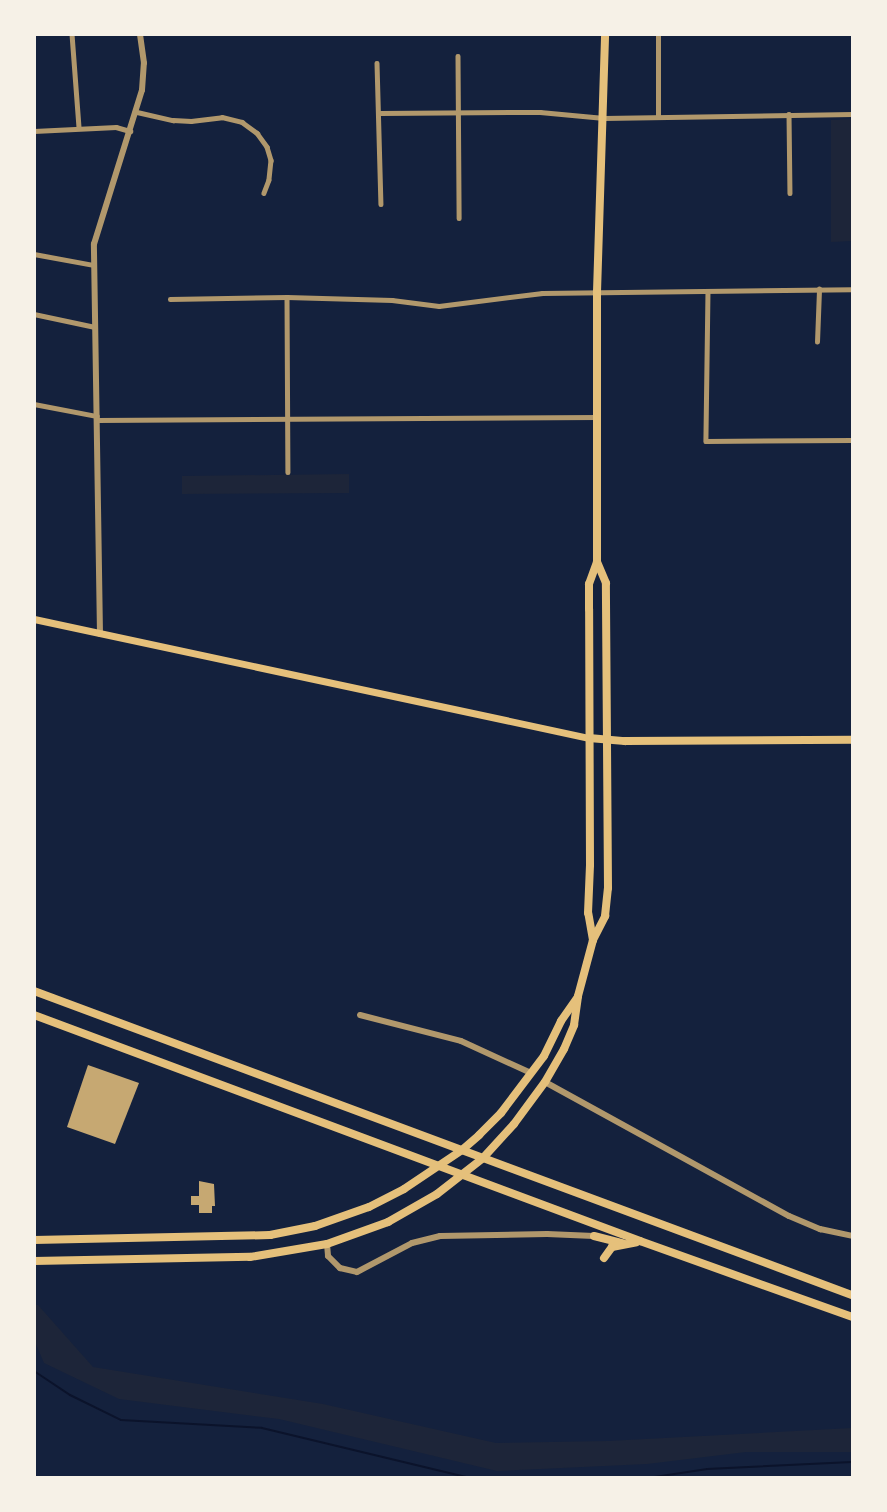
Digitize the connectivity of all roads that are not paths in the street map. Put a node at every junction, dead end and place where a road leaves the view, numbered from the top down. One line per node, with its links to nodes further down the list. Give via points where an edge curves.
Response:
1 (72, 34): 14 (street)
2 (140, 34): 8 (street, via 144,82)
3 (605, 34): 13 (main road)
4 (658, 34): 12 (street)
5 (458, 56): 7 (street)
6 (377, 63): 9 (street)
7 (458, 111): 9 (street); 13 (street); 20 (street)
8 (137, 112): 16 (street); 17 (street, via 173,120 222,117 242,122 267,147 271,160)
9 (380, 113): 19 (street)
10 (789, 114): 11 (street); 12 (street); 18 (street)
11 (852, 114)
12 (658, 117): 13 (street)
13 (604, 118): 26 (main road)
14 (79, 128): 15 (street); 16 (street, via 116,127)
15 (34, 131)
16 (130, 131): 22 (street, via 98,229)
17 (264, 193)
18 (790, 193)
19 (381, 204)
20 (459, 218)
21 (34, 254): 22 (street)
22 (94, 265): 30 (street)
23 (819, 289): 24 (street); 25 (street); 31 (street)
24 (852, 289)
25 (708, 291): 26 (street); 36 (street, via 706,441)
26 (597, 292): 27 (street, via 542,293 439,306 392,300); 33 (main road)
27 (286, 297): 28 (street); 35 (street)
28 (170, 300)
29 (34, 314): 30 (street)
30 (95, 327): 34 (street)
31 (817, 342)
32 (34, 404): 34 (street)
33 (598, 417): 35 (street); 38 (main road)
34 (97, 418): 35 (street); 40 (street)
35 (287, 419): 37 (street)
36 (852, 440)
37 (288, 472)
38 (597, 562): 41 (main road, via 589,584); 42 (main road, via 606,583)
39 (34, 620): 40 (main road)
40 (100, 634): 41 (main road)
41 (589, 738): 42 (main road); 44 (main road, via 588,913)
42 (607, 739): 43 (main road); 44 (main road, via 608,888 605,916)
43 (852, 740)
44 (593, 940): 46 (main road)
45 (34, 991): 51 (highway)
46 (578, 996): 49 (main road); 50 (main road, via 574,1025)
47 (34, 1015): 53 (highway)
48 (360, 1015): 49 (street, via 460,1041)
49 (531, 1073): 51 (main road, via 498,1115)
50 (545, 1082): 52 (main road); 56 (street, via 789,1216 820,1229)
51 (462, 1150): 52 (highway); 53 (main road)
52 (483, 1158): 54 (main road); 63 (highway)
53 (440, 1166): 54 (highway); 57 (main road, via 369,1207 279,1234)
54 (463, 1174): 58 (highway); 60 (main road, via 394,1219)
55 (594, 1236): 59 (highway); 60 (street, via 440,1236 412,1243 357,1272 340,1268 328,1256)
56 (852, 1236)
57 (34, 1240)
58 (640, 1241): 59 (highway); 64 (highway)
59 (624, 1243): 61 (highway, via 612,1248)
60 (327, 1244): 62 (main road, via 250,1257)
61 (604, 1258)
62 (34, 1261)
63 (852, 1295)
64 (852, 1317)

